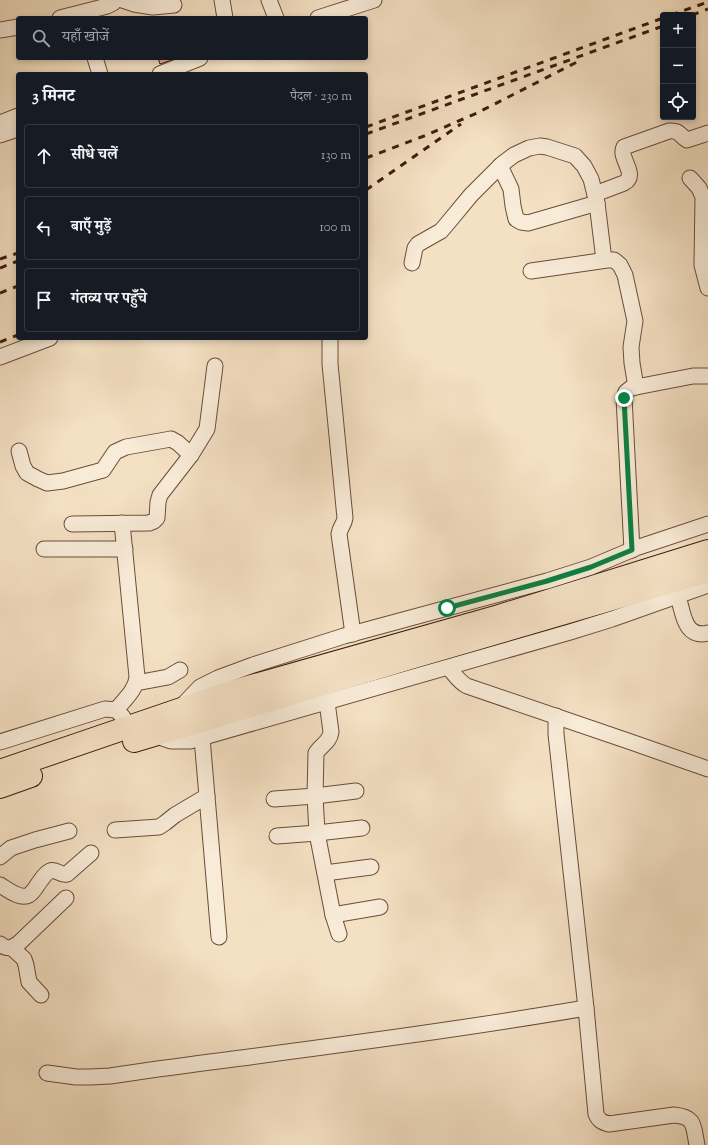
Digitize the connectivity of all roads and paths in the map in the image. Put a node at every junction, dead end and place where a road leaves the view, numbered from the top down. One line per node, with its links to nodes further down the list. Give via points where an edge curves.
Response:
1 (115, 0): 7 (street, via 107,6)
2 (122, 0): 6 (street, via 157,8)
3 (222, 0): 8 (street)
4 (269, 0): 9 (street)
5 (374, 0): 10 (street)
6 (174, 5)
7 (81, 15)
8 (225, 16)
9 (275, 16)
10 (324, 16)
11 (16, 27): 12 (street)
12 (0, 30)
13 (95, 60): 15 (street)
14 (195, 60): 16 (street)
15 (99, 72)
16 (165, 72)
17 (16, 117): 18 (street)
18 (0, 123)
19 (16, 130): 21 (street)
20 (708, 132): 24 (street, via 687,140 680,133 669,131 624,147 622,150 630,177)
21 (0, 135)
22 (500, 166): 24 (street, via 514,155 540,146 574,156 584,166 591,179); 24 (street, via 511,189 516,219 521,222 528,223); 26 (street, via 471,195 444,228 418,244)
23 (690, 178): 28 (street, via 703,197 702,265)
24 (596, 199): 25 (street)
25 (604, 260): 27 (street); 34 (street, via 614,260 625,275 635,321 631,347)
26 (412, 263)
27 (531, 270)
28 (708, 288)
29 (45, 340): 31 (street)
30 (330, 340): 48 (street, via 330,364 345,518 339,534)
31 (0, 357)
32 (215, 366): 36 (street, via 207,429)
33 (704, 373): 34 (street)
34 (636, 387): 42 (street, via 626,392 624,398)
35 (19, 452): 36 (street, via 27,473 47,483 103,470 115,452 126,447 171,439 178,442)
36 (191, 455): 37 (street, via 160,495 157,518 154,521)
37 (122, 523): 38 (street); 41 (street)
38 (72, 524)
39 (708, 524): 42 (street)
40 (44, 549): 41 (street)
41 (125, 549): 51 (street)
42 (632, 550): 48 (street, via 547,581)
43 (708, 552): 54 (highway, via 499,616 234,691)
44 (708, 571): 57 (highway)
45 (708, 585): 46 (street)
46 (678, 596): 47 (street, via 689,629 703,634); 49 (street, via 612,619)
47 (708, 633)
48 (353, 634): 54 (street, via 218,678 200,687)
49 (449, 668): 52 (street); 55 (street, via 458,680 467,686)
50 (180, 670): 51 (street, via 168,676)
51 (136, 683): 53 (street)
52 (327, 702): 58 (street); 65 (street, via 331,732 327,742 316,752)
53 (116, 710): 56 (street); 59 (street, via 95,712)
54 (178, 711): 56 (highway)
55 (556, 716): 60 (street); 84 (street)
56 (130, 726): 61 (highway)
57 (153, 735): 58 (street, via 171,741); 62 (highway)
58 (202, 738): 64 (street)
59 (0, 742)
60 (708, 769)
61 (0, 771)
62 (0, 787)
63 (356, 791): 65 (street)
64 (207, 796): 68 (street, via 159,827); 81 (street)
65 (315, 796): 66 (street); 70 (street)
66 (274, 799)
67 (362, 828): 70 (street)
68 (115, 830)
69 (69, 831): 73 (street, via 11,848)
70 (318, 833): 71 (street); 75 (street)
71 (277, 836)
72 (91, 854): 76 (street, via 67,874 50,871 28,895 16,894)
73 (0, 857)
74 (371, 867): 75 (street)
75 (325, 873): 79 (street)
76 (0, 885)
77 (66, 898): 82 (street, via 19,943)
78 (380, 908): 79 (street)
79 (333, 915): 80 (street)
80 (339, 934)
81 (219, 937)
82 (6, 946): 83 (street, via 24,959 29,982)
83 (41, 995)
84 (586, 1008): 85 (street, via 484,1025 110,1076 76,1077); 86 (street, via 596,1114 599,1119 610,1124 682,1116 689,1118 693,1124)
85 (47, 1073)
86 (697, 1145)

